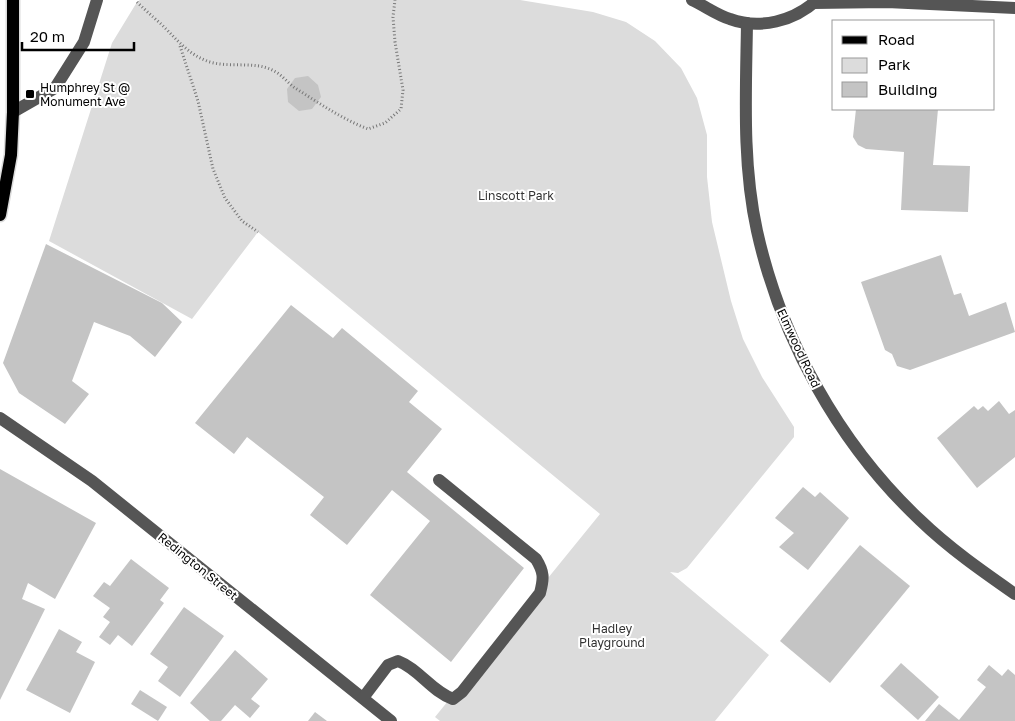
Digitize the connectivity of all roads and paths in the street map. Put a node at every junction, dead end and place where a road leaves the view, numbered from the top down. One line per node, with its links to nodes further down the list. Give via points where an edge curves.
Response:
1 (13, 0): 10 (main road)
2 (97, 0): 10 (street, via 84,42 55,88)
3 (395, 0): 9 (path, via 395,42 403,90 401,109 385,123 368,129 334,113 273,70 206,61)
4 (137, 2): 9 (path)
5 (699, 2): 8 (street, via 731,20)
6 (815, 2): 7 (street); 8 (street, via 794,16 777,22)
7 (1015, 8)
8 (747, 23): 15 (street, Elmwood Road, via 746,125 750,189 756,230 789,330 822,396 851,443 881,479 920,520 968,562)
9 (180, 45): 12 (path, via 198,101 213,169 226,198 242,221)
10 (13, 112): 11 (main road, via 11,155)
11 (0, 215)
12 (258, 232)
13 (0, 418): 16 (street, Redington Street, via 92,480)
14 (439, 480): 16 (street, via 536,559 542,570 540,593 462,692 453,699 398,661 388,665)
15 (1015, 594)
16 (363, 698): 17 (street, Redington Street)
17 (389, 720)

